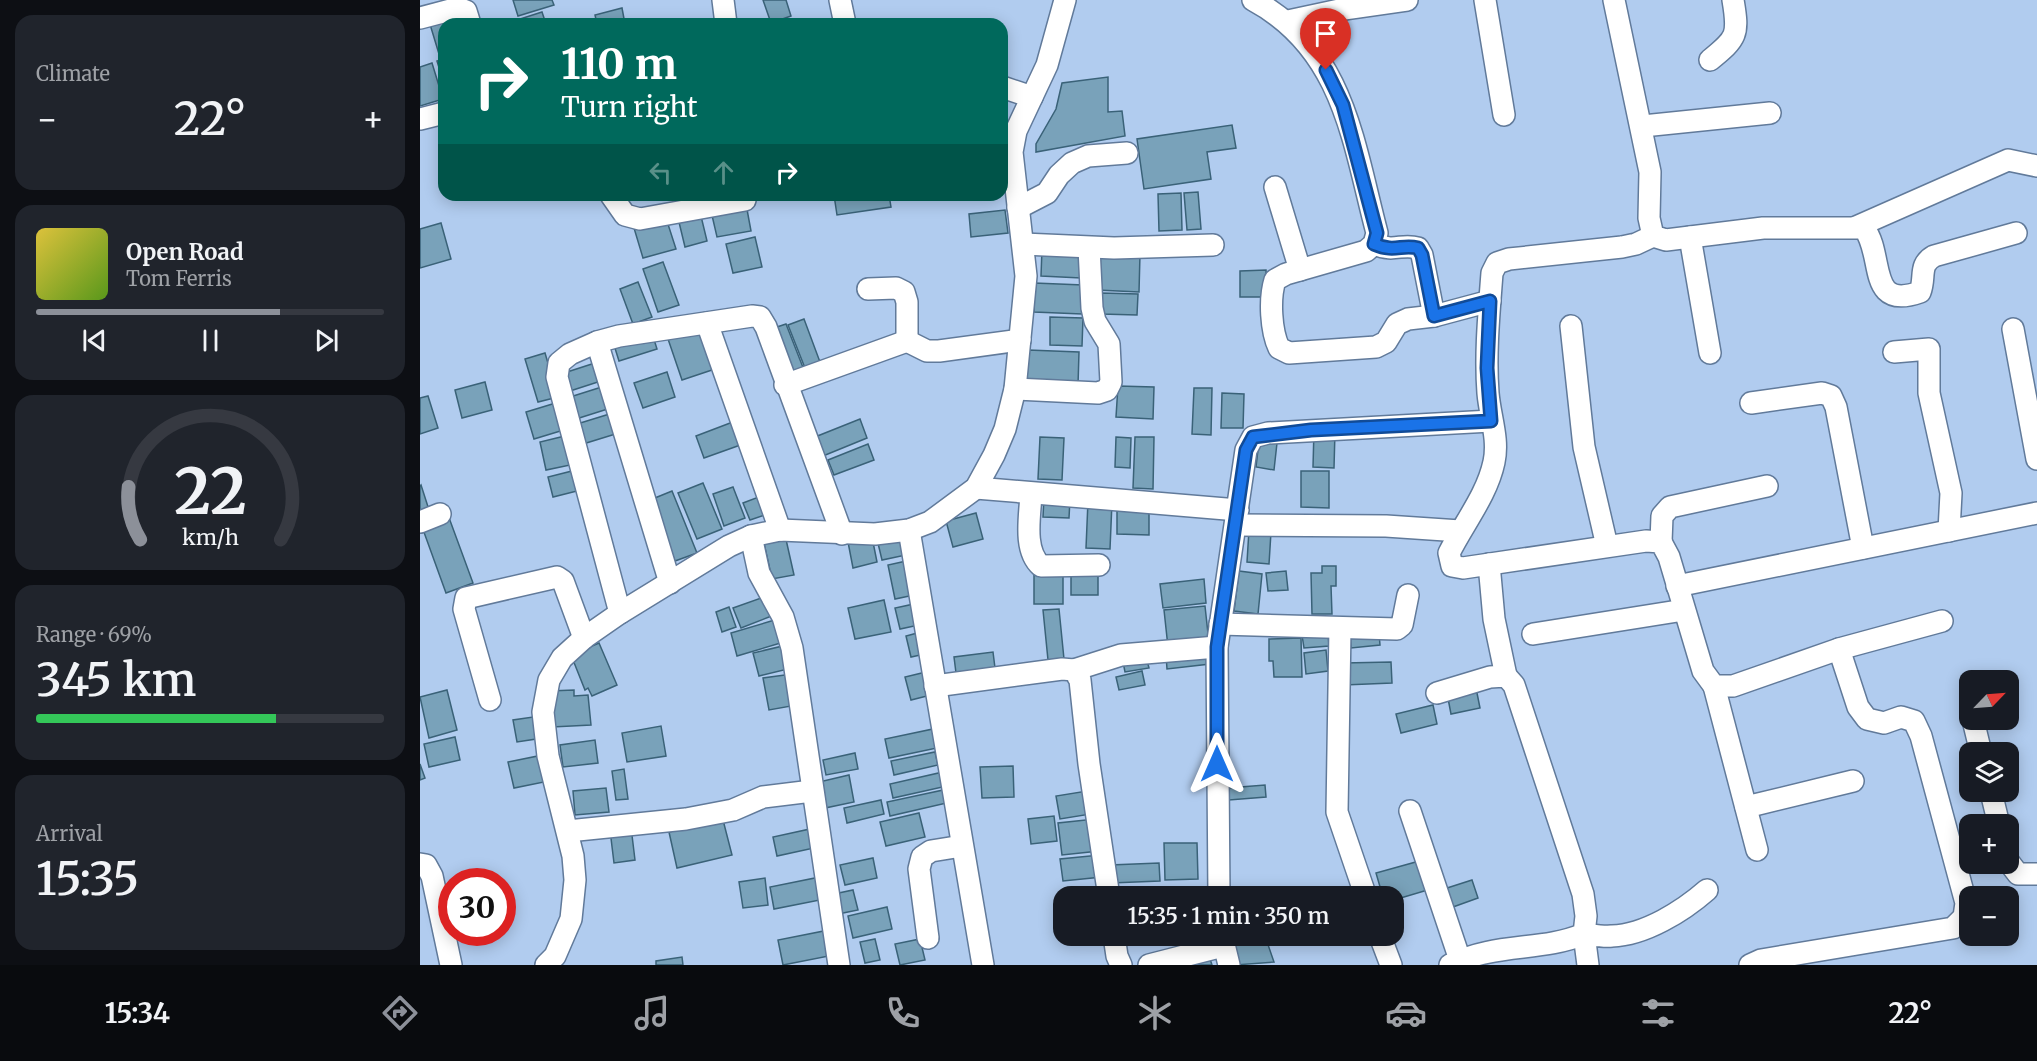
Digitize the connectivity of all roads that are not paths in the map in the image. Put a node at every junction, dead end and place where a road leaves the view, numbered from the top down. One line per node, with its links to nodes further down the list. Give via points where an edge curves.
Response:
1 (723, 0): 12 (street)
2 (840, 0): 13 (street)
3 (1065, 0): 17 (street, via 1047,65)
4 (1253, 0): 14 (street)
5 (1407, 0): 9 (street)
6 (1485, 0): 20 (street)
7 (1614, 0): 22 (street)
8 (1733, 0): 15 (street, via 1737,32 1732,42)
9 (1349, 5): 14 (street)
10 (420, 18): 11 (street, via 458,8 466,11)
11 (468, 18)
12 (725, 18)
13 (844, 18)
14 (1288, 21): 34 (street, via 1318,58 1343,105 1377,233)
15 (1710, 60)
16 (1008, 89): 17 (street)
17 (1032, 96): 28 (street, via 1016,131 1012,152)
18 (1770, 112): 22 (street)
19 (438, 114): 21 (street)
20 (1504, 115)
21 (420, 119)
22 (1642, 126): 31 (street, via 1650,172 1649,218)
23 (1126, 153): 28 (street, via 1088,156 1072,163 1047,193)
24 (2037, 166): 29 (street, via 2008,160)
25 (1275, 187): 37 (street)
26 (615, 201): 27 (street, via 625,215 640,219)
27 (739, 201)
28 (1018, 208): 33 (street)
29 (1856, 227): 30 (street, via 1864,228 1870,236 1881,284 1885,293 1893,296 1920,292 1926,260); 32 (street, via 1763,228)
30 (2016, 233)
31 (1653, 236): 32 (street, via 1666,240); 39 (street, via 1622,247 1497,263 1492,273)
32 (1690, 237): 48 (street)
33 (1023, 244): 36 (street); 44 (street, via 1026,276)
34 (1374, 244): 37 (street, via 1366,251); 40 (street, via 1394,250 1418,248)
35 (1213, 245): 36 (street)
36 (1089, 248): 50 (street, via 1092,308 1109,344 1111,382 1107,390)
37 (1299, 270): 40 (street, via 1275,280 1272,290 1275,339 1279,348 1289,353 1376,347 1386,342 1397,324)
38 (868, 289): 45 (street, via 896,288 904,292)
39 (1490, 301): 40 (street); 52 (street, via 1487,368)
40 (1434, 316)
41 (707, 322): 46 (street); 49 (street, via 760,317); 61 (street)
42 (1571, 326): 68 (street, via 1583,438)
43 (2013, 329): 53 (street)
44 (1020, 340): 45 (street, via 939,351 927,351); 50 (street)
45 (907, 341): 49 (street)
46 (597, 342): 72 (street); 76 (street, via 559,363 557,377)
47 (1894, 352): 64 (street, via 1929,349 1927,380 1951,493)
48 (1710, 353)
49 (785, 385): 65 (street)
50 (1015, 390): 55 (street, via 1001,437)
51 (1751, 403): 69 (street, via 1822,393 1831,396)
52 (1491, 421): 59 (street, via 1311,430 1253,437 1246,450); 63 (street, via 1496,441 1488,483)
53 (2037, 459)
54 (1767, 486): 67 (street, via 1670,507 1662,516)
55 (976, 488): 56 (street); 62 (street, via 930,522)
56 (1031, 494): 59 (street); 71 (street, via 1033,559 1041,566)
57 (2037, 513): 64 (street)
58 (440, 514): 60 (street)
59 (1237, 517): 63 (street); 78 (street)
60 (420, 522)
61 (780, 530): 65 (street); 66 (street)
62 (909, 530): 65 (street); 86 (street)
63 (1460, 531): 70 (street, via 1449,553 1452,566)
64 (1949, 531): 69 (street)
65 (842, 534)
66 (751, 536): 72 (street); 91 (street, via 763,584 788,629)
67 (1661, 542): 68 (street); 73 (street)
68 (1606, 546): 70 (street)
69 (1863, 548): 73 (street)
70 (1489, 564): 85 (street, via 1494,619)
71 (1099, 565)
72 (670, 583): 76 (street)
73 (1677, 586): 75 (street)
74 (1408, 595): 79 (street, via 1400,629)
75 (1684, 610): 80 (street); 87 (street, via 1703,671)
76 (621, 613): 81 (street)
77 (1942, 621): 83 (street)
78 (1220, 624): 79 (street); 82 (street)
79 (1340, 628): 102 (street, via 1337,812)
80 (1533, 634)
81 (584, 638): 89 (street, via 557,577 466,597 464,609); 94 (street, via 562,658 549,680 543,712 548,756)
82 (1217, 647): 84 (street, via 1144,651); 101 (street)
83 (1839, 649): 87 (street, via 1733,686); 118 (street, via 1858,707 1867,719 1884,723 1901,717 1914,721 1966,903 1965,916 1953,928)
84 (1074, 670): 86 (street); 100 (street, via 1080,680)
85 (1506, 676): 88 (street); 104 (street, via 1514,685 1583,894)
86 (935, 686): 95 (street)
87 (1714, 686): 92 (street)
88 (1437, 693)
89 (490, 700)
90 (1853, 781): 92 (street)
91 (812, 791): 94 (street, via 763,797 733,810 686,819); 112 (street)
92 (1746, 807): 96 (street)
93 (1410, 811): 109 (street)
94 (568, 831): 111 (street, via 575,880 570,920 555,956)
95 (962, 846): 105 (street, via 931,851 922,857 919,869); 113 (street)
96 (1757, 850)
97 (420, 864): 110 (street, via 432,876)
98 (2019, 874): 99 (street)
99 (2037, 874)
100 (1107, 886)
101 (1218, 886)
102 (1362, 886)
103 (1707, 890): 104 (street, via 1670,918 1629,933)
104 (1584, 934): 109 (street, via 1566,941 1500,948); 117 (street)
105 (928, 938)
106 (1116, 946): 114 (street)
107 (1384, 946): 116 (street)
108 (1225, 949): 115 (street)
109 (1455, 962)
110 (451, 965)
111 (546, 965)
112 (839, 965)
113 (983, 965)
114 (1121, 965)
115 (1149, 965)
116 (1391, 965)
117 (1588, 965)
118 (1750, 965)

